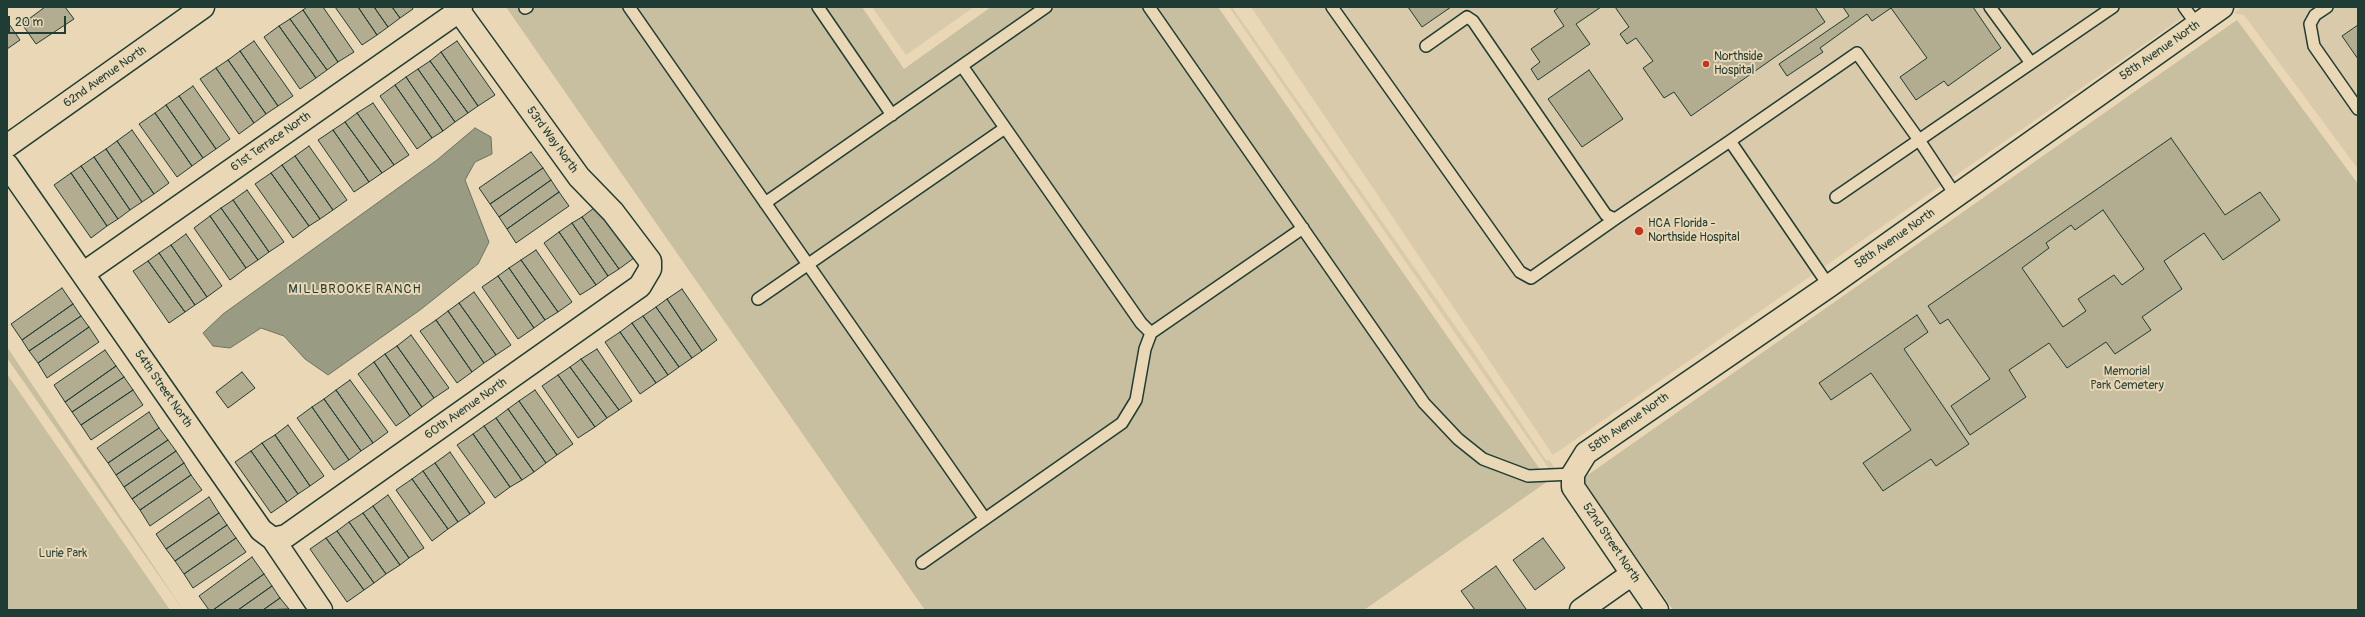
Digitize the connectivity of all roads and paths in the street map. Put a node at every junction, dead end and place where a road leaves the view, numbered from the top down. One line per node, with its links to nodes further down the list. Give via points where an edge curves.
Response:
1 (203, 7): 22 (street, 62nd Avenue North)
2 (629, 7): 26 (lane)
3 (818, 7): 18 (lane)
4 (1046, 7): 16 (lane)
5 (1149, 7): 28 (lane)
6 (1332, 7): 27 (lane, via 1520,272 1531,278)
7 (1990, 7): 15 (lane)
8 (2113, 7): 15 (lane)
9 (2184, 7): 13 (lane)
10 (2222, 7): 13 (street, 58th Avenue North)
11 (2327, 7): 17 (lane, via 2315,15 2310,24 2314,46)
12 (460, 9): 30 (street, 53rd Way North, via 579,177 613,212 650,261); 31 (street, 61st Terrace North)
13 (2197, 25): 24 (street, 58th Avenue North)
14 (1426, 46): 27 (lane, via 1467,17 1474,21 1606,215)
15 (2031, 63): 20 (lane)
16 (962, 66): 18 (lane); 19 (lane)
17 (2358, 109)
18 (892, 116): 26 (lane)
19 (1005, 128): 29 (lane); 34 (lane, via 1141,323)
20 (1918, 140): 21 (lane, via 1857,53); 24 (lane); 25 (lane)
21 (1730, 141): 27 (lane); 32 (lane)
22 (7, 146)
23 (7, 165): 31 (street, 54th Street North)
24 (1956, 196): 32 (street, 58th Avenue North)
25 (1836, 197)
26 (765, 203): 29 (lane)
27 (1615, 219)
28 (1302, 228): 34 (lane); 35 (lane, via 1424,404 1458,439 1483,459 1528,476)
29 (808, 264): 33 (lane); 36 (lane)
30 (650, 269): 37 (street, 60th Avenue North, via 646,278 633,290 286,536)
31 (84, 273): 37 (street, 54th Street North, via 261,530)
32 (1829, 286): 35 (street, 58th Avenue North, via 1586,453)
33 (758, 299)
34 (1152, 333): 36 (lane, via 1145,349 1136,400 1122,423)
35 (1573, 474): 39 (street, 52nd Street North, via 1573,487)
36 (985, 519): 38 (lane)
37 (273, 539): 40 (street, 54th Street North)
38 (922, 563)
39 (1632, 574): 41 (street); 42 (street, 52nd Street North)
40 (321, 610)
41 (1581, 610)
42 (1657, 610)

